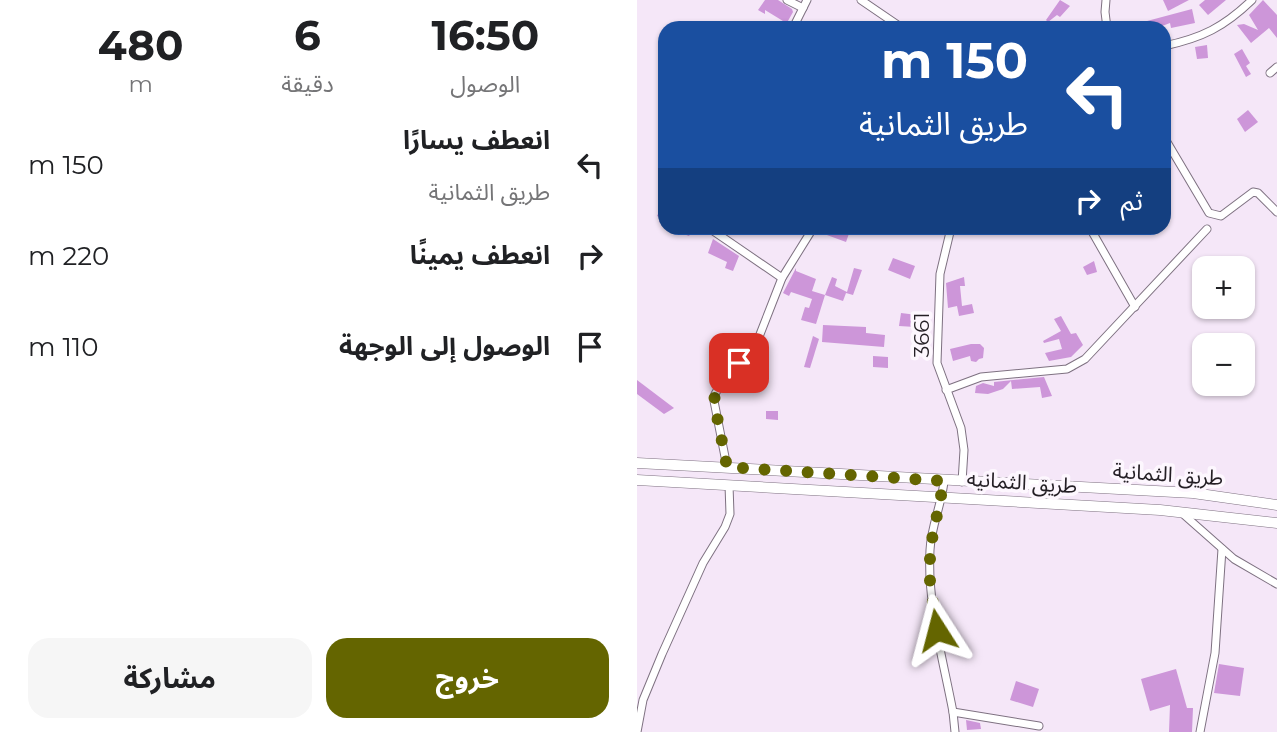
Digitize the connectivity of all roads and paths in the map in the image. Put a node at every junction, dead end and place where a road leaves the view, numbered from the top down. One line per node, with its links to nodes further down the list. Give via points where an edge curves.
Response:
1 (787, 0): 6 (street)
2 (807, 0): 6 (street)
3 (861, 0): 8 (street)
4 (1107, 0): 9 (street)
5 (1252, 0): 10 (street, via 1221,26)
6 (803, 8): 7 (street)
7 (796, 21)
8 (892, 21)
9 (1106, 21)
10 (1171, 44)
11 (1277, 67): 12 (street)
12 (1270, 73)
13 (1171, 149): 14 (street, via 1209,213 1221,216 1253,192)
14 (1277, 212)
15 (1207, 229): 21 (street)
16 (719, 235): 20 (street)
17 (809, 235): 20 (street)
18 (949, 235): 22 (street, 3661, via 940,274 937,331 937,363)
19 (1094, 235): 21 (street)
20 (782, 278): 24 (street, via 757,342 715,394)
21 (1135, 307): 22 (street, via 1076,366 981,377)
22 (946, 390): 27 (street, 3661, via 963,439)
23 (637, 463): 24 (street, طريق الثمانية)
24 (727, 467): 26 (street, طريق الثمانية)
25 (637, 481): 28 (street, طريق الثمانيه)
26 (944, 481): 27 (street, طريق الثمانية); 29 (street)
27 (963, 482): 30 (street, طريق الثمانية, via 1193,493)
28 (729, 485): 29 (street, طريق الثمانيه); 37 (street, via 730,514 662,654 643,700)
29 (942, 496): 31 (street, طريق الثمانيه); 35 (street, via 930,549 930,583)
30 (1277, 505)
31 (1180, 512): 32 (street, طريق الثمانيه); 33 (street)
32 (1277, 523)
33 (1222, 549): 34 (street); 39 (street, via 1215,653)
34 (1277, 584)
35 (953, 712): 36 (street); 38 (street)
36 (1039, 726)
37 (637, 732)
38 (955, 732)
39 (1200, 732)

